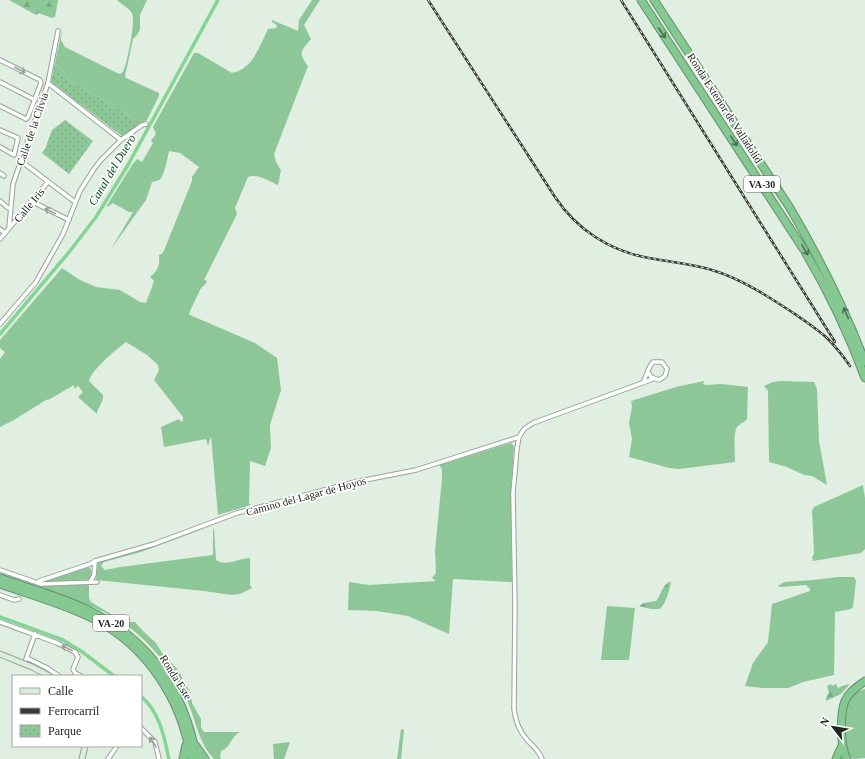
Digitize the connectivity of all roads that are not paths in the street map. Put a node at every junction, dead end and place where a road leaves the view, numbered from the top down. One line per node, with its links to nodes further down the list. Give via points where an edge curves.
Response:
1 (641, 0): 29 (highway, Ronda Exterior de Valladolid / VA-30, one-way to 29, via 828,290)
2 (654, 0): 27 (highway, Ronda Exterior de Valladolid / VA-30, one-way to 2, via 837,293 805,232)
3 (58, 31): 6 (street, Calle de la Clivia)
4 (0, 60): 7 (street, one-way to 7, via 40,80)
5 (0, 82): 7 (street)
6 (48, 83): 11 (street); 13 (street, Calle de la Clivia)
7 (35, 100): 8 (street, via 26,119)
8 (0, 106)
9 (146, 124): 11 (street)
10 (0, 130): 12 (street, via 18,138 14,155)
11 (121, 140): 19 (street, via 94,169)
12 (0, 147)
13 (21, 161): 16 (street); 20 (street, Calle de la Clivia, via 13,184)
14 (0, 173): 15 (street)
15 (4, 176)
16 (48, 182): 18 (street, Calle Iris); 19 (street)
17 (0, 201): 20 (street)
18 (31, 202): 21 (street, one-way to 18); 22 (street, Calle Iris)
19 (75, 202): 21 (street)
20 (11, 208): 22 (street, Calle de la Clivia)
21 (69, 220): 26 (street, via 36,282)
22 (10, 228): 24 (street, Calle Iris)
23 (0, 229): 24 (street)
24 (5, 233): 25 (street, Calle Iris)
25 (0, 239)
26 (0, 324)
27 (865, 362)
28 (648, 372): 30 (street); 30 (street, via 653,362 659,361 665,365 665,376 661,380); 31 (street)
29 (865, 378)
30 (653, 379): 31 (street)
31 (643, 382): 32 (street, via 533,423 524,429)
32 (519, 437): 33 (street, Camino del Lagar de Hoyos, via 416,470 361,481 237,513 154,544); 64 (street, via 513,493 514,709 521,732)
33 (95, 561): 36 (street, Camino del Lagar de Hoyos); 37 (street, via 94,575)
34 (0, 570): 37 (street, via 41,584)
35 (0, 578): 53 (highway, Ronda Este / VA-20, via 84,608 125,633 162,670 183,709)
36 (39, 581)
37 (90, 582): 38 (street)
38 (96, 582)
39 (0, 584): 53 (highway, Ronda Este / VA-20, via 76,611 111,629 124,639 147,660 164,684)
40 (0, 595): 41 (street, via 14,600)
41 (19, 599)
42 (0, 622): 43 (street)
43 (35, 634): 45 (street); 48 (street, one-way to 43, via 73,669 78,657 75,652)
44 (0, 654): 45 (street)
45 (26, 661): 46 (street); 47 (street, via 47,668)
46 (47, 675)
47 (58, 675)
48 (79, 675)
49 (865, 681): 51 (highway)
50 (865, 686): 51 (highway)
51 (851, 693): 54 (highway, via 842,712)
52 (142, 729): 59 (street, one-way to 52, via 155,742)
53 (191, 742): 60 (highway); 61 (highway, Ronda Este / VA-20); 62 (highway, Ronda Este / VA-20); 63 (highway)
54 (842, 743): 65 (highway); 66 (highway)
55 (85, 747): 57 (street)
56 (116, 747): 58 (street)
57 (82, 759)
58 (108, 759)
59 (159, 759)
60 (183, 759)
61 (191, 759)
62 (197, 759)
63 (205, 759)
64 (542, 759)
65 (836, 759)
66 (847, 759)

